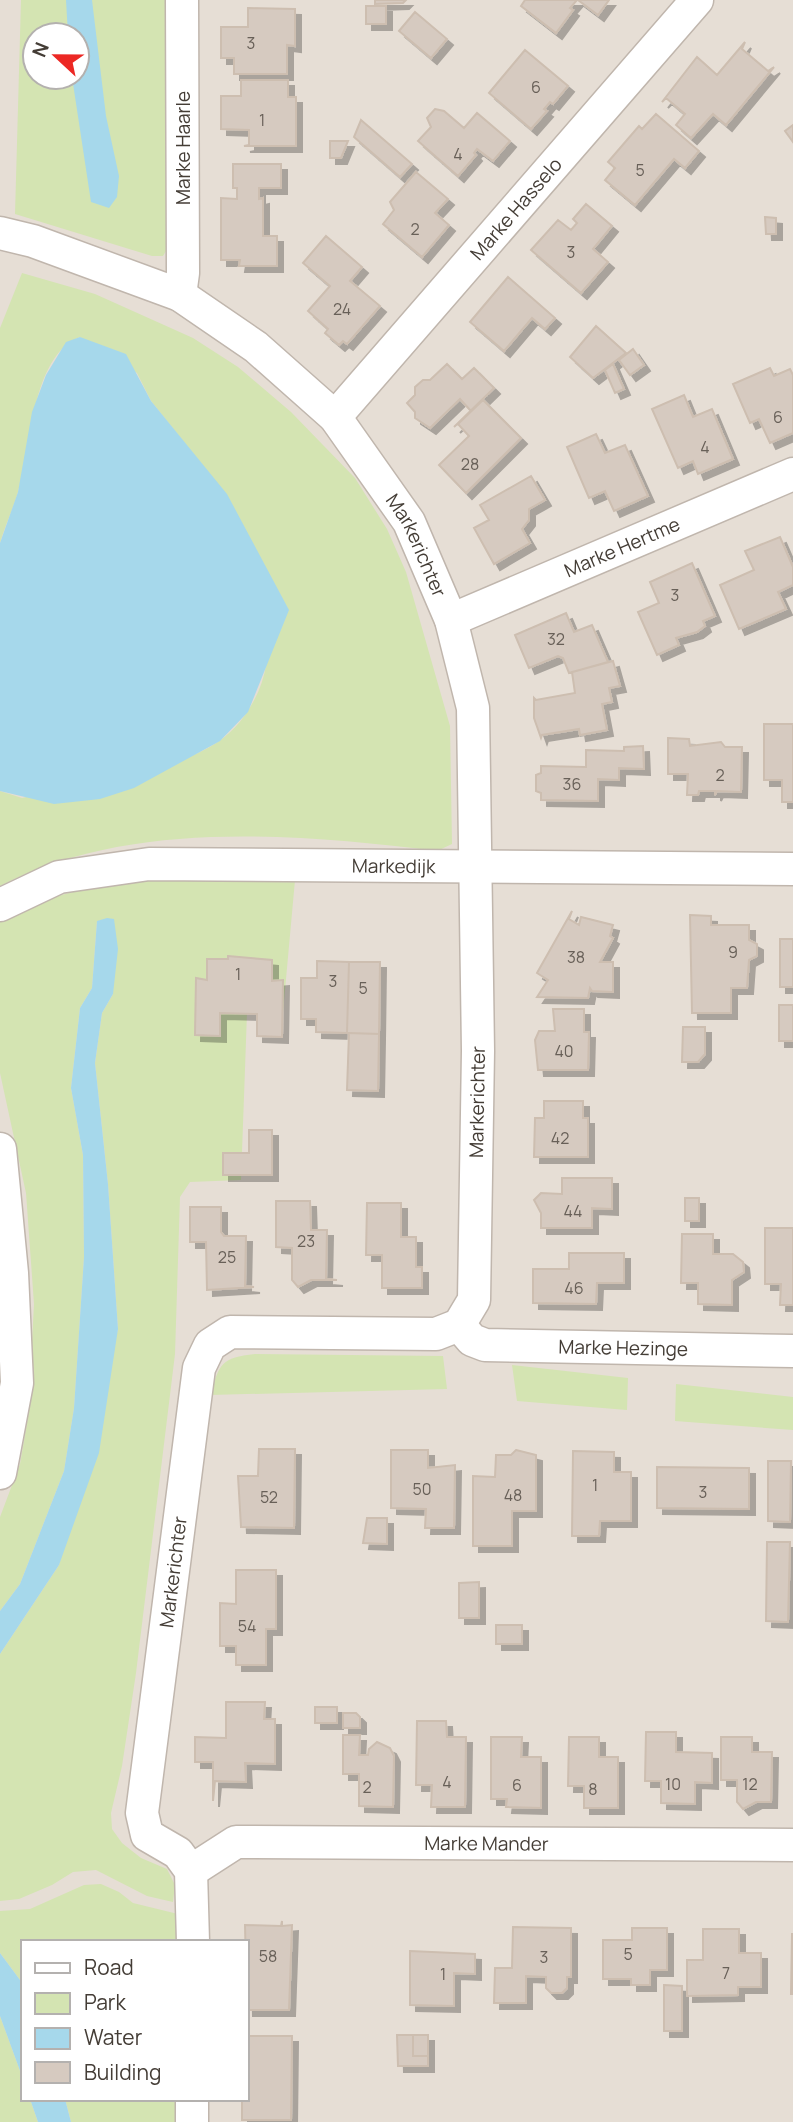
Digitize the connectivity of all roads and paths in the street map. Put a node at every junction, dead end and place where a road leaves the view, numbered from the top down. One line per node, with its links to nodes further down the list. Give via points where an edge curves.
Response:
1 (182, 0): 4 (street, Marke Haarle)
2 (697, 0): 5 (street, Marke Hasselo)
3 (0, 233): 4 (street, Markerichter)
4 (180, 295): 5 (street, Markerichter, via 256,347)
5 (335, 417): 7 (street, Markerichter, via 409,522)
6 (793, 474): 7 (street, Marke Hertme)
7 (451, 620): 8 (street, Markerichter, via 473,708)
8 (478, 866): 9 (street, Markedijk); 10 (street, Markedijk, via 149,864 59,877); 12 (street, Markerichter, via 474,1300)
9 (793, 869)
10 (0, 905)
11 (0, 1149): 14 (street, via 17,1383)
12 (459, 1325): 13 (street, Marke Hezinge, via 472,1340 498,1346); 16 (street, Markerichter, via 436,1334 230,1332 210,1345 199,1368 142,1813 147,1835 178,1853)
13 (793, 1351)
14 (0, 1473)
15 (793, 1845): 16 (street, Marke Mander, via 236,1842)
16 (191, 1871): 17 (street)
17 (193, 1940)
18 (192, 2101): 19 (street)
19 (192, 2122)

